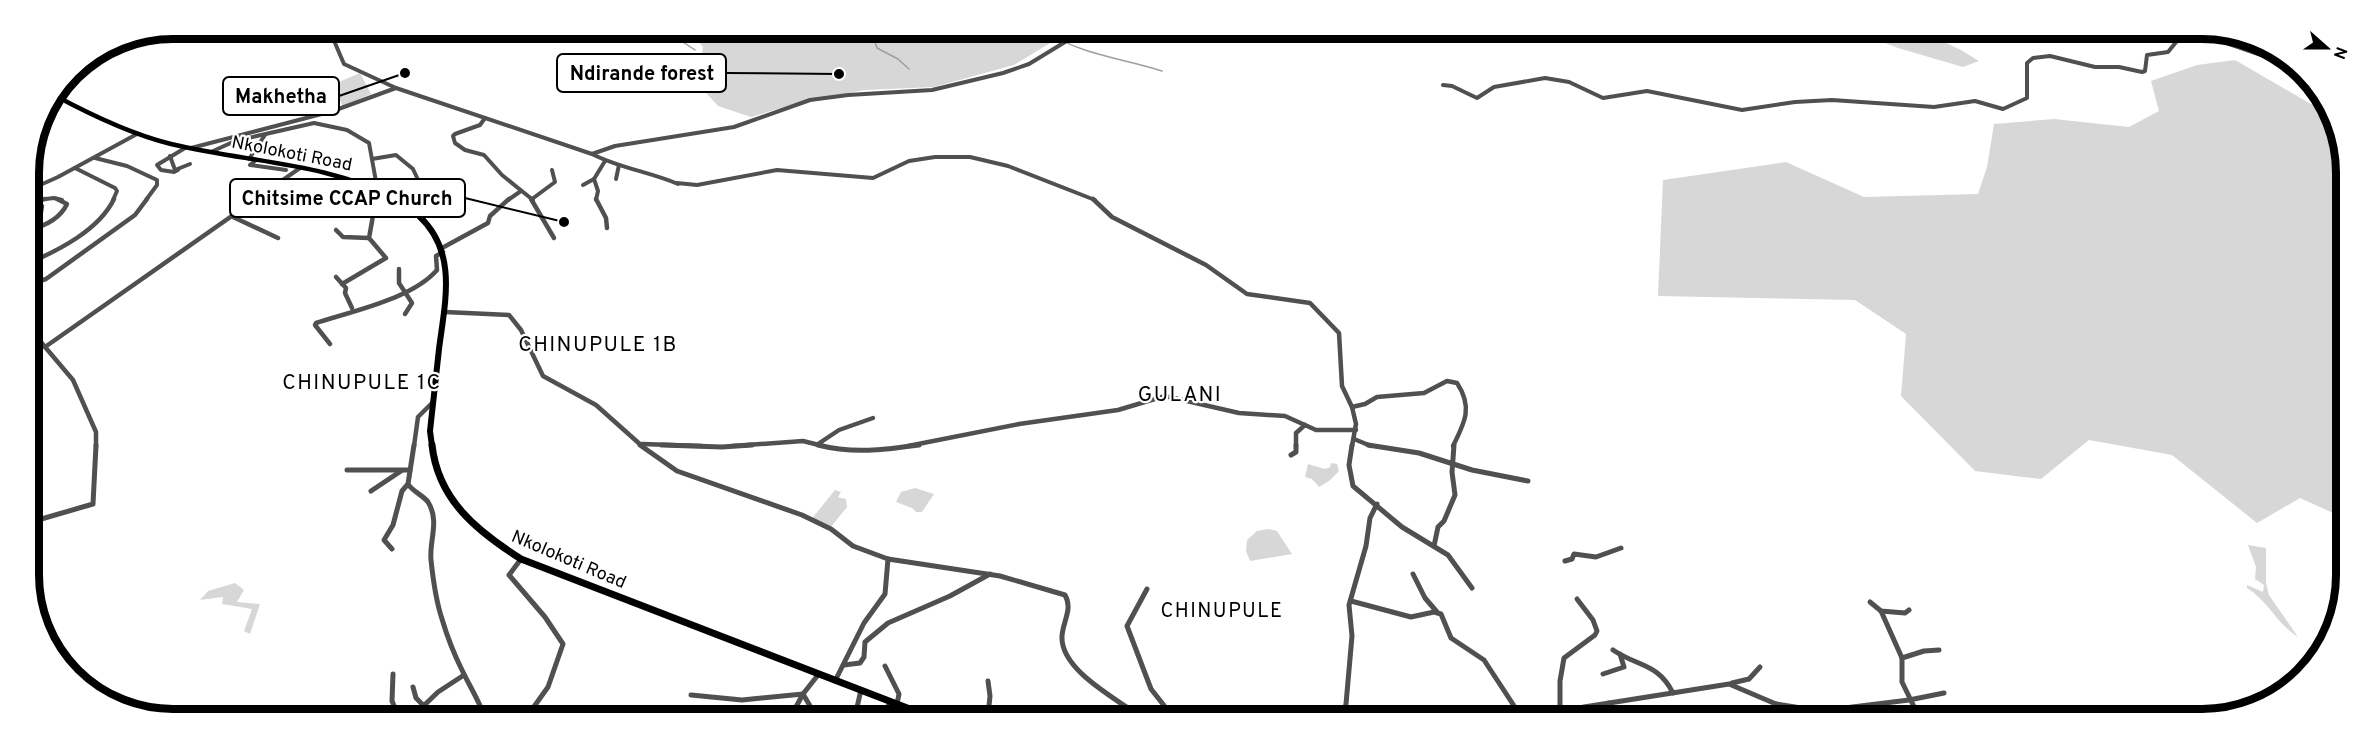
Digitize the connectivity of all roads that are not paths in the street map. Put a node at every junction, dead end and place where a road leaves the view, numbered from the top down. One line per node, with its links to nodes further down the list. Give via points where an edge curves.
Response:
1 (333, 39): 7 (street, via 343,63)
2 (1070, 39): 14 (street, via 1029,64 1003,73 932,90 810,100 734,127 615,146)
3 (2192, 39): 6 (street, via 2177,41 2168,52 2147,56 2142,72 2060,58 2034,58 2027,63 2026,98 2003,109 1975,101 1934,106 1832,100 1742,110 1647,91 1603,98 1569,82 1545,78 1494,87 1477,98 1466,96 1453,85)
4 (2216, 40): 5 (street)
5 (2269, 58)
6 (1443, 85)
7 (396, 88): 9 (street); 12 (street, via 333,111)
8 (62, 99): 10 (main road, Nkolokoti Road)
9 (485, 118): 14 (street); 32 (street, via 455,134 455,143 484,155)
10 (137, 134): 12 (main road, Nkolokoti Road); 16 (street)
11 (265, 135): 13 (street, via 231,142); 17 (street, via 314,123 333,127 367,140); 18 (street, via 252,153)
12 (187, 148): 13 (main road, Nkolokoti Road); 15 (street)
13 (210, 153): 18 (main road, Nkolokoti Road)
14 (592, 154): 19 (street)
15 (170, 156): 24 (street); 24 (street, via 157,166 161,170)
16 (94, 158): 22 (street); 49 (street, via 147,174 157,180 157,185 135,214)
17 (372, 159): 31 (street, via 379,181); 33 (street, via 397,155 413,169 418,183)
18 (252, 160): 23 (main road, Nkolokoti Road); 25 (street, via 250,165)
19 (605, 161): 21 (street); 27 (street)
20 (190, 164): 24 (street)
21 (619, 165): 28 (street); 59 (street, via 677,184 697,185 777,170 873,178 903,163 943,156 970,157 1008,166 1092,198 1112,218 1206,265 1247,294 1310,303 1340,333 1342,386)
22 (75, 168): 30 (street); 46 (street, via 115,188 115,199 98,220)
23 (300, 168): 31 (main road, Nkolokoti Road); 38 (street)
24 (178, 170)
25 (286, 170)
26 (552, 170): 34 (street, via 555,182)
27 (594, 178): 29 (street); 40 (street, via 596,201)
28 (616, 179)
29 (583, 185)
30 (39, 186)
31 (375, 186): 33 (main road, Nkolokoti Road); 43 (street, via 378,202)
32 (521, 191): 34 (street); 45 (street, via 489,216 489,222)
33 (393, 195): 45 (main road, Nkolokoti Road, via 429,225)
34 (532, 199): 44 (street)
35 (39, 200): 39 (street, via 57,198 67,204 55,218)
36 (39, 204): 37 (street)
37 (40, 212)
38 (233, 217): 42 (street); 57 (street)
39 (39, 225)
40 (607, 228)
41 (336, 230): 43 (street, via 344,237)
42 (278, 238)
43 (369, 238): 50 (street, via 385,260)
44 (554, 238)
45 (442, 250): 51 (street, via 435,256 436,273); 53 (main road, Nkolokoti Road, via 447,275)
46 (39, 259)
47 (399, 269): 51 (street, via 396,274)
48 (336, 277): 50 (street)
49 (39, 283)
50 (342, 284): 52 (street)
51 (403, 293): 52 (street); 54 (street, via 412,303)
52 (352, 308): 56 (street, via 315,324)
53 (445, 312): 58 (main road, Nkolokoti Road); 64 (street, via 509,315 521,330 543,376 596,405)
54 (405, 314)
55 (39, 326): 57 (street, via 40,341)
56 (330, 344)
57 (45, 347): 75 (street, via 73,380 96,432 96,468 93,504)
58 (433, 402): 69 (street, via 418,417); 79 (main road, Nkolokoti Road, via 430,445 448,496 463,517 490,541)
59 (1352, 407): 62 (street); 67 (street, via 1377,397 1424,393 1447,381 1457,383 1467,403 1464,425 1453,447)
60 (873, 418): 65 (street, via 839,430)
61 (1305, 425): 62 (street, via 1318,430); 65 (street, via 1281,415 1239,412 1165,396 1118,410 876,451 854,452); 66 (street, via 1296,433 1297,448)
62 (1356, 430): 63 (street)
63 (1354, 440): 67 (street); 74 (street, via 1349,456 1350,480 1355,489)
64 (642, 444): 65 (street); 80 (street, via 677,471 802,515 831,529 853,546)
65 (818, 444)
66 (1291, 456)
67 (1452, 464): 71 (street); 76 (street, via 1455,495 1438,527)
68 (347, 470): 70 (street)
69 (410, 470): 70 (street); 72 (street)
70 (401, 471): 73 (street)
71 (1528, 481)
72 (408, 484): 78 (street, via 385,538); 101 (street, via 427,501 431,511 435,530 431,560 441,617)
73 (371, 491)
74 (1377, 504): 76 (street, via 1402,527); 87 (street, via 1370,518)
75 (39, 520)
76 (1434, 546): 84 (street, via 1448,555)
77 (1621, 548): 81 (street, via 1596,557 1574,554)
78 (392, 549)
79 (521, 559): 102 (main road, Nkolokoti Road); 120 (street, via 509,574 546,615 563,644 548,687)
80 (888, 559): 82 (street); 96 (street, via 885,594 864,623)
81 (1565, 561)
82 (990, 574): 96 (street, via 881,628 865,642 860,663); 127 (street, via 1065,595 1069,605 1063,639 1070,656 1099,688)
83 (1413, 574): 91 (street)
84 (1472, 588)
85 (1147, 589): 128 (street, via 1127,626 1151,689)
86 (1577, 599): 131 (street, via 1597,631 1564,658)
87 (1351, 601): 91 (street, via 1411,617); 129 (street, via 1351,652)
88 (1869, 602): 90 (street)
89 (1909, 610): 90 (street)
90 (1881, 611): 95 (street)
91 (1437, 612): 130 (street, via 1451,638 1484,660)
92 (1613, 650): 94 (street)
93 (1939, 650): 95 (street)
94 (1620, 654): 100 (street, via 1624,667); 108 (street, via 1660,673)
95 (1902, 658): 112 (street, via 1900,674)
96 (844, 665): 103 (street)
97 (885, 666): 113 (street, via 899,694)
98 (1760, 667): 105 (street, via 1750,681)
99 (393, 674): 117 (street)
100 (1603, 674)
101 (464, 675): 116 (street); 119 (street)
102 (818, 675): 103 (main road, Nkolokoti Road); 110 (street)
103 (835, 681): 107 (main road, Nkolokoti Road)
104 (988, 681): 126 (street)
105 (1729, 684): 108 (street); 115 (street)
106 (413, 687): 116 (street)
107 (861, 690): 113 (main road, Nkolokoti Road); 123 (street)
108 (1673, 693): 114 (street)
109 (1944, 693): 112 (street)
110 (803, 694): 111 (street, via 742,700); 121 (street); 122 (street)
111 (691, 695)
112 (1908, 700): 136 (street); 137 (street)
113 (894, 703): 124 (street); 125 (main road, Nkolokoti Road)
114 (1609, 703): 132 (street); 133 (street)
115 (1776, 704): 134 (street); 135 (street)
116 (423, 705): 118 (street)
117 (395, 709)
118 (419, 709)
119 (482, 709)
120 (533, 709)
121 (795, 709)
122 (812, 709)
123 (857, 709)
124 (888, 709)
125 (910, 709)
126 (989, 709)
127 (1129, 709)
128 (1165, 709)
129 (1343, 709)
130 (1516, 709)
131 (1560, 709)
132 (1572, 709)
133 (1612, 709)
134 (1777, 709)
135 (1807, 709)
136 (1836, 709)
137 (1914, 709)

